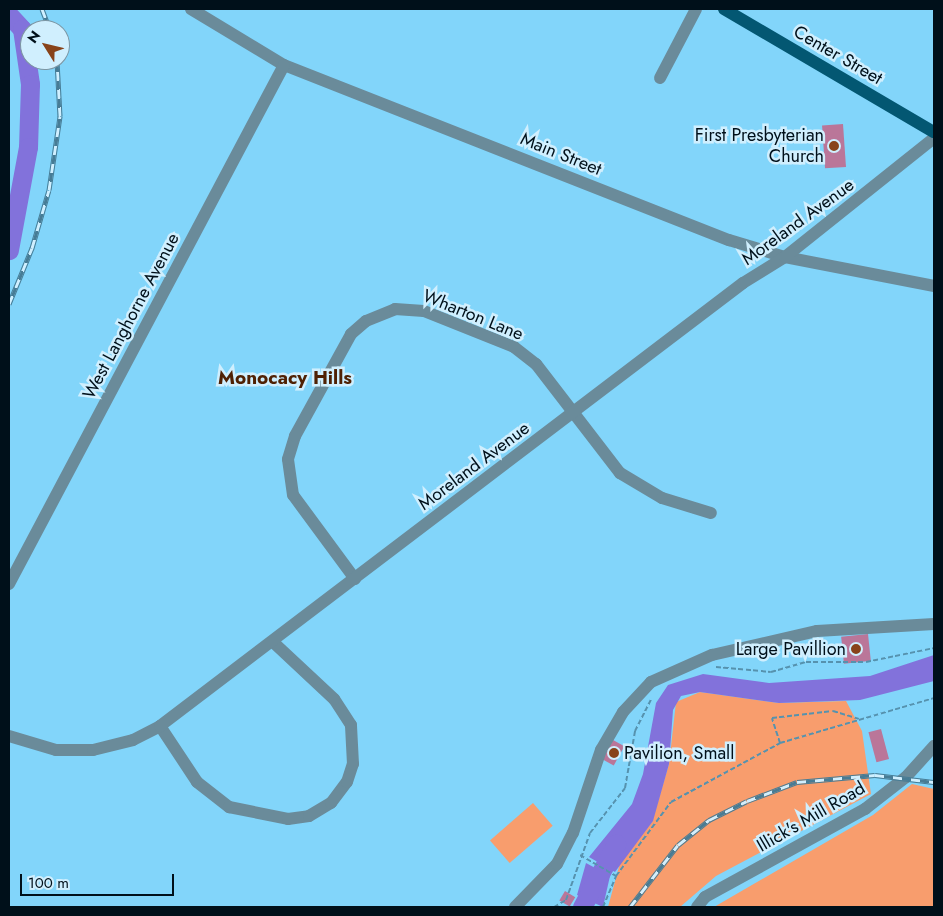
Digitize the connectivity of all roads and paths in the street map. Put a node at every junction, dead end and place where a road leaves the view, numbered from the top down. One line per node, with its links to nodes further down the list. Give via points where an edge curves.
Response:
1 (192, 9): 4 (street, Main Street)
2 (696, 9): 5 (street)
3 (724, 9): 6 (main road, Center Street)
4 (284, 65): 8 (street, Main Street, via 729,240); 13 (street, West Langhorne Avenue)
5 (660, 78)
6 (934, 132)
7 (934, 138): 8 (street, Moreland Avenue)
8 (785, 257): 9 (street, Main Street); 10 (street, Moreland Avenue, via 743,283)
9 (934, 286)
10 (572, 413): 11 (street, Wharton Lane, via 633,482 662,498); 12 (street, Moreland Avenue); 12 (street, Wharton Lane, via 536,364 502,342 412,308 366,321 351,334 295,436 287,469 300,506)
11 (711, 513)
12 (355, 579): 15 (street, Moreland Avenue)
13 (9, 584)
14 (934, 624): 27 (street, via 817,631 714,655 651,682 622,712 601,750 573,833 557,864)
15 (273, 642): 21 (street, Moreland Avenue); 21 (street, via 334,699 351,725 355,753 351,773 341,792 322,810 299,818 276,819 229,807 197,782)
16 (934, 648): 17 (path, via 866,662 806,662 771,672)
17 (714, 666)
18 (654, 694): 25 (path, via 635,731 625,788)
19 (934, 698): 20 (path)
20 (859, 719): 23 (path); 23 (path, via 833,710 772,718)
21 (160, 726): 22 (street, Moreland Avenue, via 133,740 93,750 56,750)
22 (9, 736)
23 (780, 743): 26 (path, via 672,802)
24 (934, 746): 30 (street, Illick's Mill Road, via 906,777 865,809 705,898)
25 (580, 855): 26 (path); 28 (path, via 566,900)
26 (616, 876): 29 (path)
27 (515, 907)
28 (554, 907)
29 (603, 907)
30 (697, 907)

